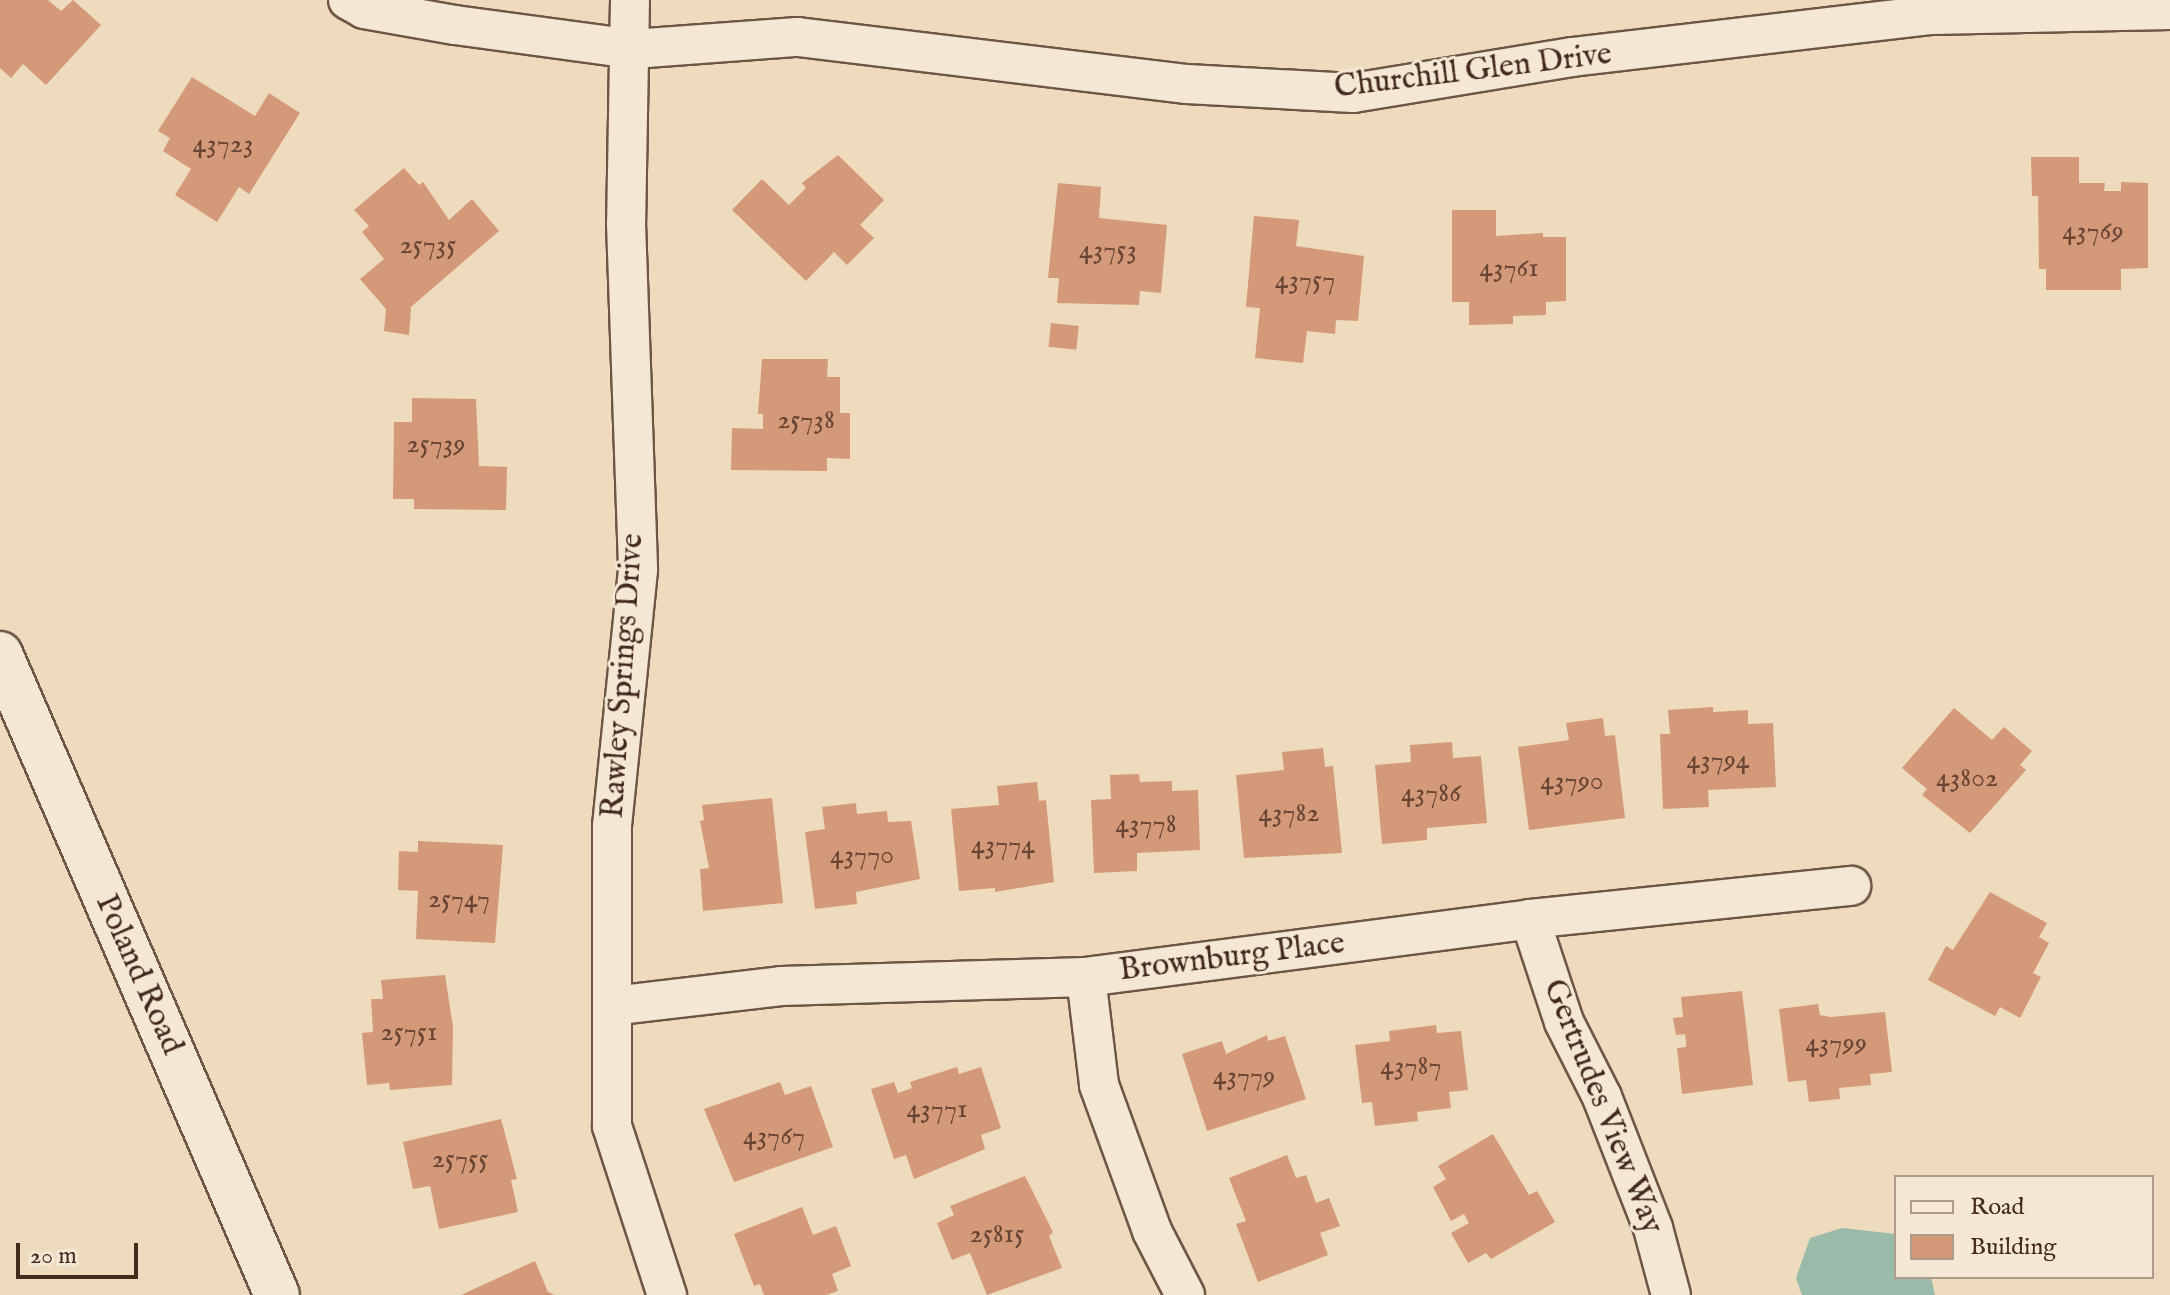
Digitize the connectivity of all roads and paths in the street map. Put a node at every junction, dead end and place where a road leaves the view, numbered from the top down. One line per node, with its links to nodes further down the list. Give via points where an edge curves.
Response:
1 (348, 0): 5 (street, Churchill Glen Drive, via 364,9 455,25)
2 (630, 0): 5 (street, Rawley Springs Drive)
3 (2170, 1): 4 (street)
4 (2170, 10): 5 (street, Churchill Glen Drive, via 1932,15 1572,57 1353,93 1187,84 798,37)
5 (633, 49): 11 (street, Rawley Springs Drive, via 626,223 638,570 612,826)
6 (0, 654): 7 (street, Poland Road)
7 (9, 709): 12 (street, Poland Road)
8 (1851, 886): 9 (street, Brownburg Place)
9 (1530, 919): 10 (street, Brownburg Place); 15 (street, Gertrudes View Way, via 1564,1022 1602,1097 1653,1228)
10 (1086, 977): 11 (street, Brownburg Place, via 781,986); 14 (street, via 1099,1085 1152,1231)
11 (612, 1006): 13 (street, Rawley Springs Drive, via 612,1126)
12 (277, 1295)
13 (667, 1295)
14 (1185, 1295)
15 (1671, 1295)

